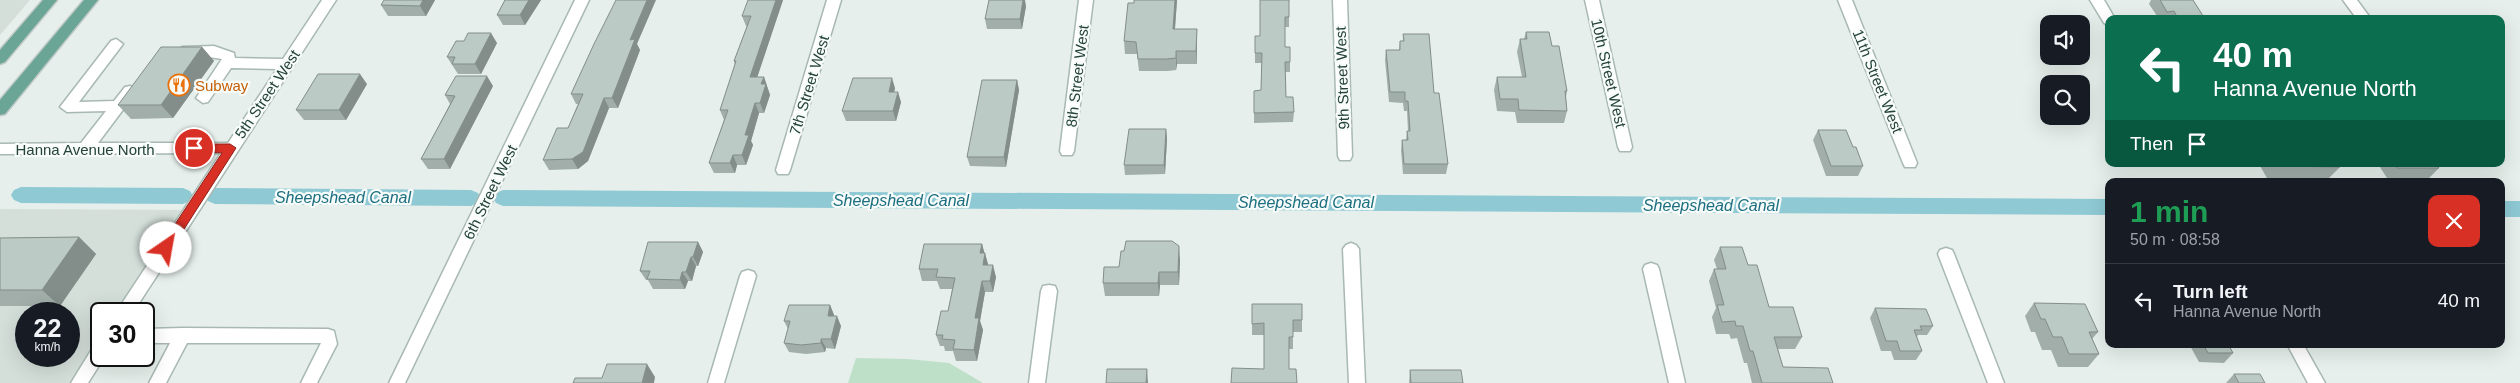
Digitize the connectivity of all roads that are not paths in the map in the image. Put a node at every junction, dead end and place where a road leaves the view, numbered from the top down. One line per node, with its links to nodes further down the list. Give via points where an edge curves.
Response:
1 (50, 0): 16 (main road)
2 (91, 0): 22 (main road)
3 (329, 0): 18 (street, 5th Street West)
4 (582, 0): 44 (street, 6th Street West)
5 (834, 0): 30 (street, 7th Street West)
6 (1086, 0): 27 (street, 8th Street West)
7 (1340, 0): 28 (street, 9th Street West)
8 (1592, 0): 23 (street, 10th Street West)
9 (1845, 0): 29 (street, 11th Street West)
10 (2097, 0): 12 (street)
11 (2350, 0): 13 (street)
12 (2106, 15)
13 (2361, 15)
14 (116, 44): 21 (street, via 67,106)
15 (176, 50): 17 (street, via 214,51 229,56)
16 (0, 59)
17 (227, 63): 18 (street); 20 (street)
18 (286, 64): 24 (street, 5th Street West)
19 (137, 83): 21 (street)
20 (203, 98)
21 (118, 106): 26 (street)
22 (0, 110)
23 (1625, 146)
24 (230, 148): 26 (street, Hanna Avenue North); 36 (street, 5th Street West)
25 (0, 149): 26 (street, Hanna Avenue North)
26 (85, 149)
27 (1067, 151)
28 (1345, 156)
29 (1910, 162)
30 (783, 170)
31 (1351, 249): 47 (street)
32 (1946, 254): 49 (street)
33 (1651, 269): 48 (street)
34 (748, 276): 45 (street)
35 (1049, 291): 46 (street)
36 (132, 302)
37 (183, 335): 38 (street); 42 (street); 43 (street, via 328,336 329,344)
38 (155, 336)
39 (2297, 348): 50 (street)
40 (90, 366): 41 (street)
41 (79, 383)
42 (157, 383)
43 (309, 383)
44 (397, 383)
45 (716, 383)
46 (1037, 383)
47 (1357, 383)
48 (1677, 383)
49 (1996, 383)
50 (2317, 383)

